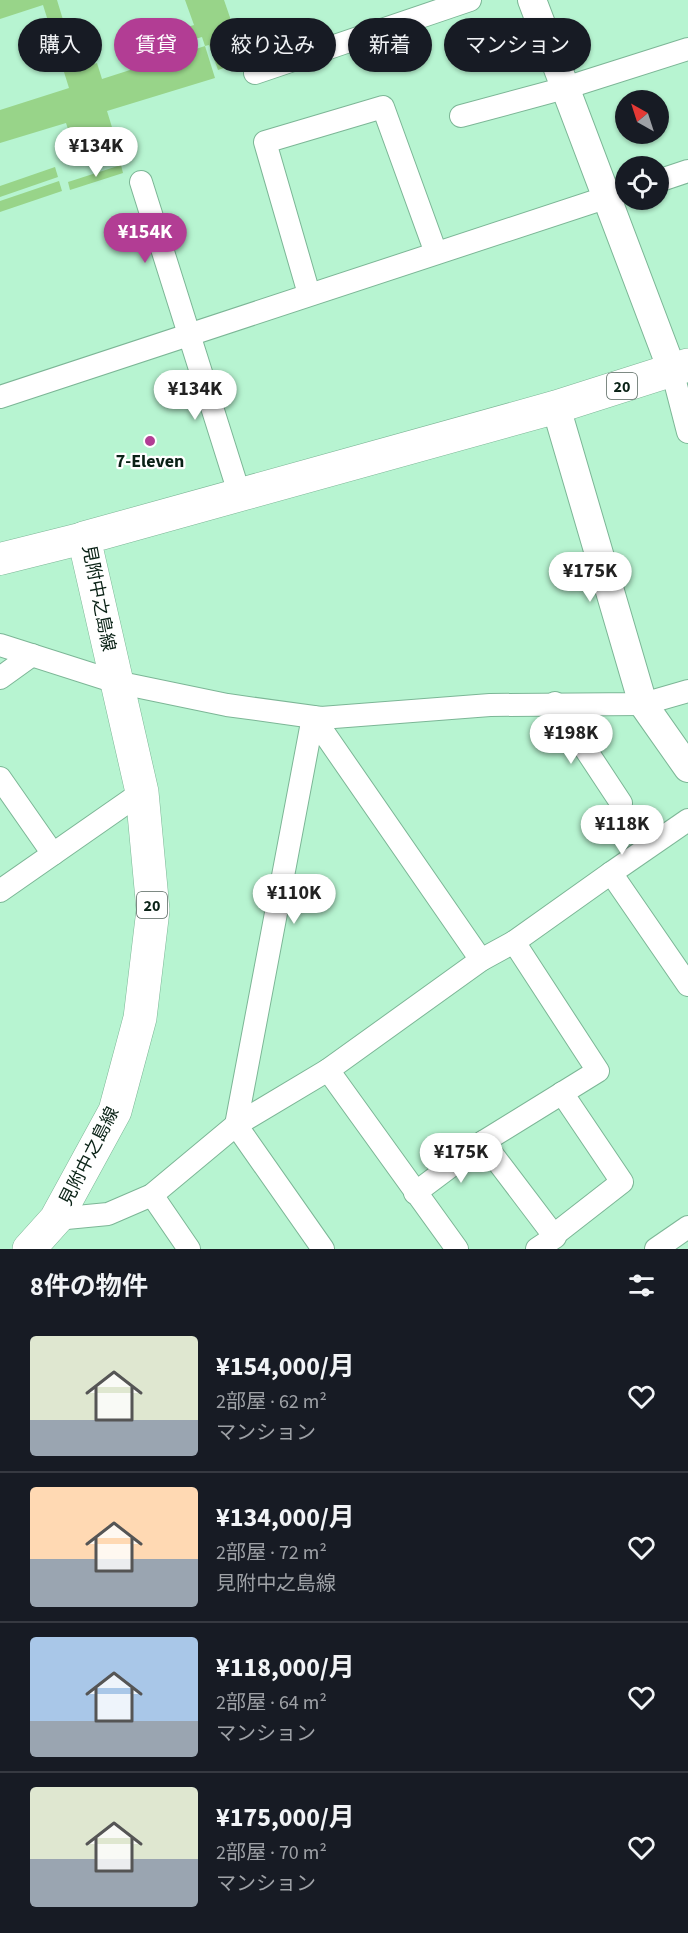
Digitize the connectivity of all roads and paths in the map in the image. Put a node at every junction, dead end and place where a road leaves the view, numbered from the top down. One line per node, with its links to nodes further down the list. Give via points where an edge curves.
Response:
1 (470, 0): 4 (street)
2 (532, 0): 5 (street)
3 (688, 49): 5 (street)
4 (255, 73)
5 (565, 88): 6 (street); 10 (street)
6 (461, 116)
7 (688, 171): 8 (street)
8 (669, 177)
9 (141, 182): 15 (street)
10 (615, 192)
11 (615, 194): 13 (street)
12 (622, 210): 16 (street)
13 (436, 253): 14 (street); 14 (street, via 383,107 265,142)
14 (309, 294): 15 (street)
15 (188, 334): 17 (street); 20 (street)
16 (680, 367): 18 (main road, 見附中之島線 / 20); 19 (street)
17 (0, 397)
18 (556, 407): 20 (main road, 見附中之島線 / 20); 29 (street)
19 (688, 432)
20 (240, 495): 21 (main road, 見附中之島線 / 20)
21 (84, 538): 22 (main road); 26 (main road, 見附中之島線 / 20)
22 (0, 559)
23 (0, 645): 24 (street)
24 (32, 655): 25 (street); 26 (street)
25 (0, 678)
26 (116, 682): 30 (street, via 226,705); 33 (main road, 見附中之島線 / 20)
27 (688, 691): 29 (street)
28 (555, 704): 29 (street); 30 (street); 34 (street)
29 (643, 704): 31 (street)
30 (313, 717): 40 (street); 44 (street)
31 (688, 768)
32 (0, 778): 36 (street)
33 (142, 792): 36 (street); 48 (main road, 見附中之島線 / 20, via 153,910 140,1018 115,1111)
34 (621, 804)
35 (688, 820): 37 (street)
36 (53, 854): 38 (street)
37 (611, 873): 39 (street); 41 (street)
38 (0, 891)
39 (514, 942): 40 (street); 43 (street, via 598,1071)
40 (481, 960): 42 (street)
41 (688, 985)
42 (328, 1070): 44 (street); 46 (street)
43 (562, 1093): 45 (street); 50 (street, via 622,1182)
44 (236, 1125): 47 (street); 53 (street)
45 (483, 1142): 46 (street); 50 (street)
46 (415, 1193): 54 (street)
47 (152, 1195): 48 (street, via 108,1214); 52 (street)
48 (56, 1219): 51 (main road, 見附中之島線 / 20)
49 (688, 1227): 55 (street)
50 (546, 1242)
51 (29, 1249)
52 (189, 1249)
53 (323, 1249)
54 (457, 1249)
55 (656, 1249)

